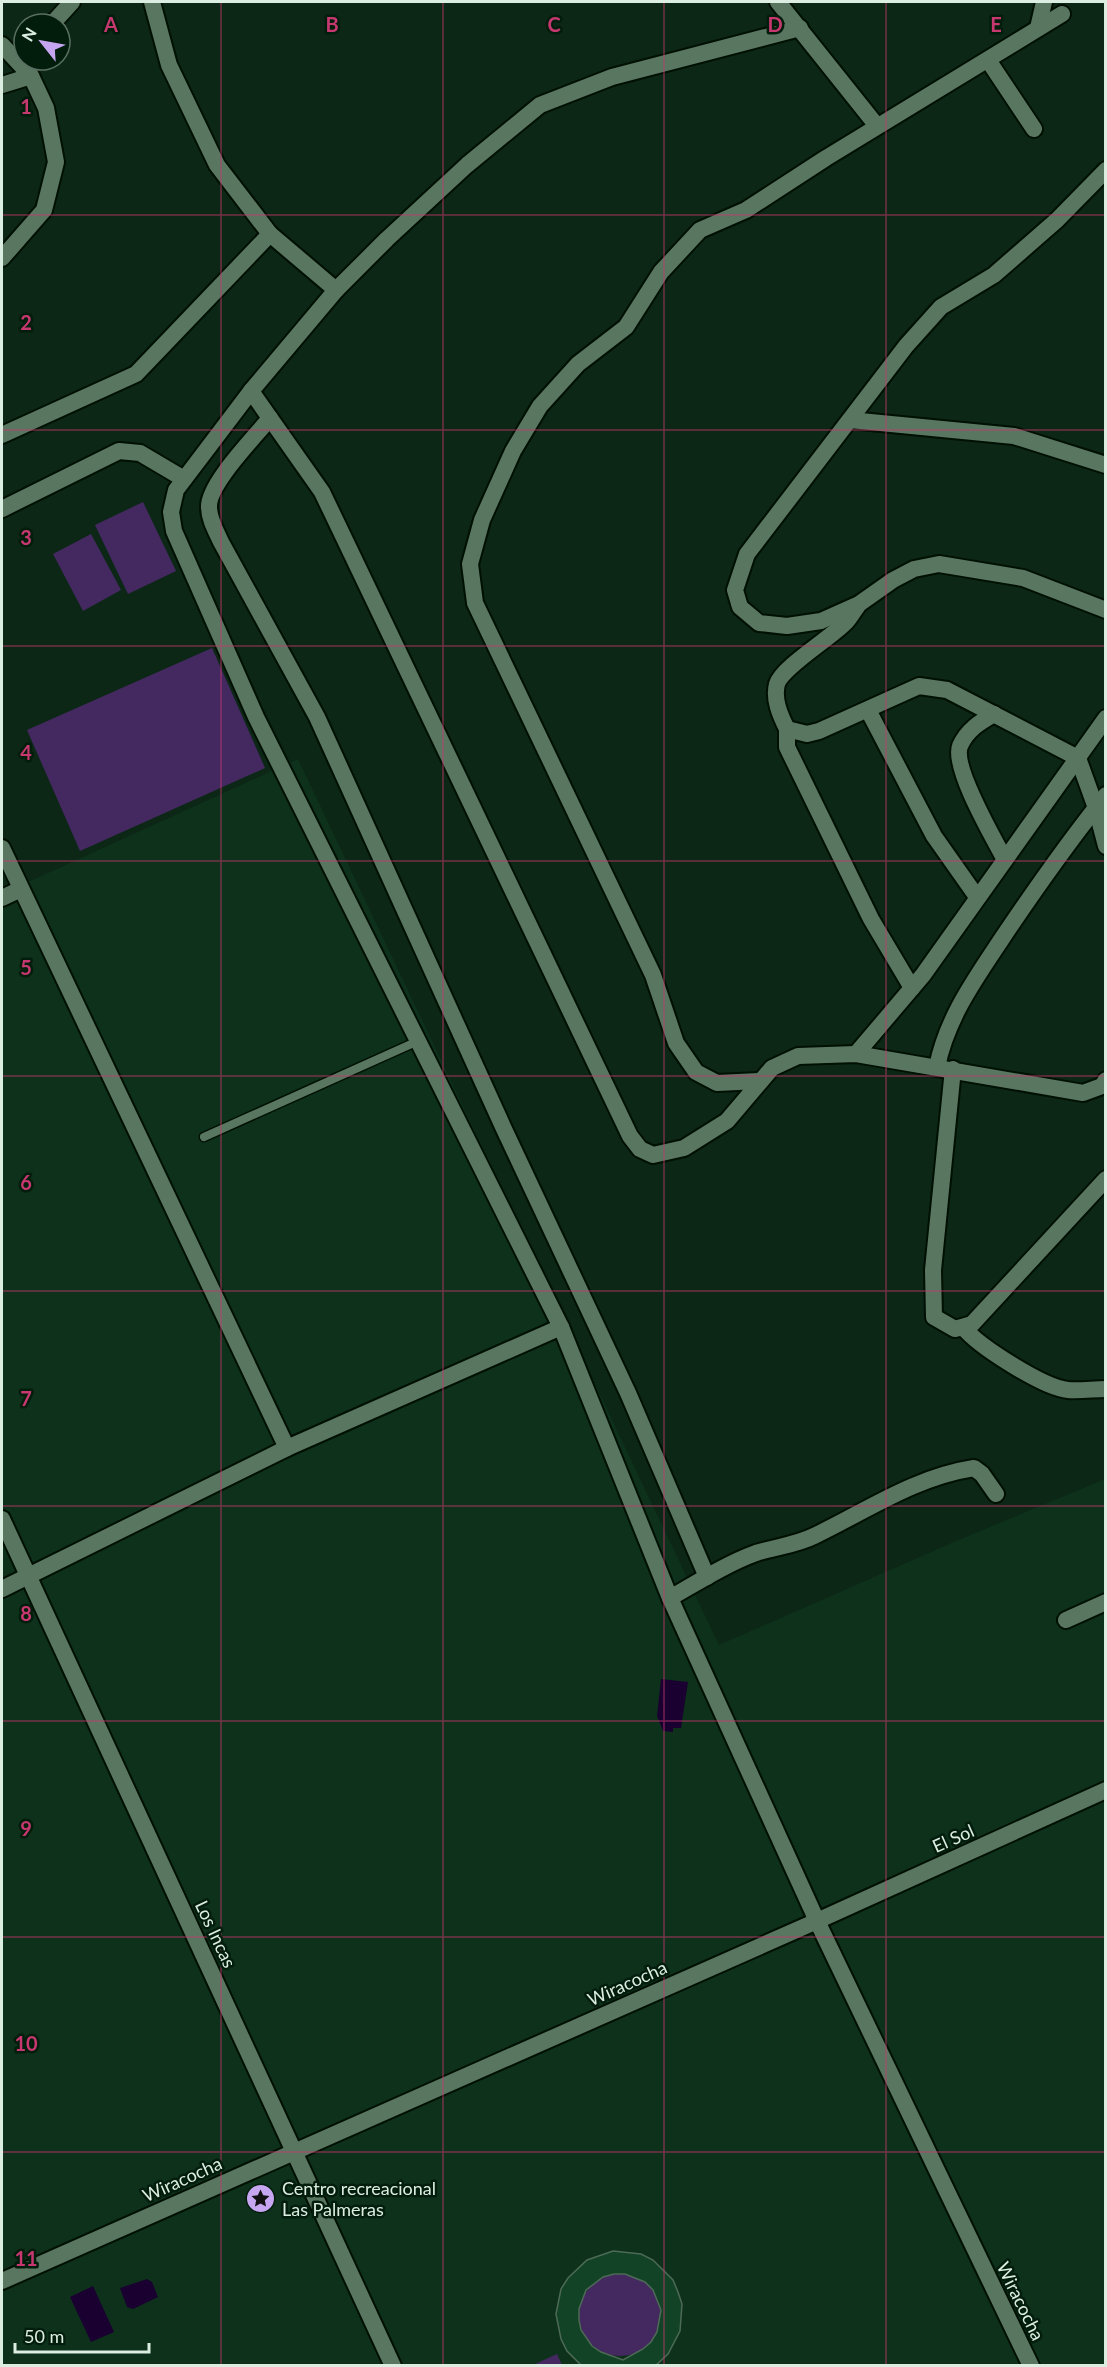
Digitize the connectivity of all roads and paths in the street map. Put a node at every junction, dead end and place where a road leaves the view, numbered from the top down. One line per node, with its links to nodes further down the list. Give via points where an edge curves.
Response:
1 (154, 2): 14 (street, via 169,66 217,165)
2 (778, 2): 5 (street)
3 (1044, 2): 6 (street)
4 (1062, 14): 6 (street)
5 (800, 28): 11 (street); 16 (street, via 612,77 540,105 466,165)
6 (1038, 28): 7 (street)
7 (988, 60): 11 (street); 12 (street)
8 (29, 72): 9 (street)
9 (31, 76): 10 (street); 15 (street, via 46,108 56,162 44,210)
10 (2, 86)
11 (877, 126): 43 (street, via 746,210 700,230 661,273 626,327 578,364 540,406 513,451 482,520 470,564 475,603 653,975 676,1043 696,1072 717,1083)
12 (1034, 129)
13 (1106, 170): 19 (street, via 994,275 941,307)
14 (270, 234): 16 (street); 20 (street, via 136,374)
15 (2, 258)
16 (336, 290): 17 (street)
17 (251, 391): 18 (street); 22 (street)
18 (270, 418): 43 (street, via 322,492 630,1136 640,1149 653,1155 684,1148 727,1121); 53 (street, via 213,488 209,515 322,728 628,1393)
19 (850, 420): 21 (street, via 1014,436); 24 (street, via 747,554 735,590 740,607 759,623 787,626 821,621)
20 (2, 435)
21 (1106, 465)
22 (184, 479): 23 (street, via 140,453 119,451); 39 (street, via 176,490 171,512 174,531 256,717)
23 (2, 509)
24 (860, 604): 25 (street, via 914,569 939,564 1023,578); 29 (street, via 846,622 785,671 777,682 778,705)
25 (1106, 610)
26 (868, 710): 27 (street, via 920,686 947,690); 29 (street, via 807,734); 36 (street, via 934,836)
27 (994, 714): 30 (street); 34 (street, via 973,727 960,747 958,762)
28 (1106, 718): 30 (street)
29 (786, 729): 38 (street, via 791,757 871,919)
30 (1078, 758): 31 (street); 34 (street)
31 (1101, 801): 32 (street); 41 (street, via 1046,874 955,1011 942,1042)
32 (1106, 846)
33 (2, 848): 35 (street)
34 (1004, 858): 36 (street)
35 (21, 889): 37 (street); 49 (street)
36 (977, 897): 38 (street)
37 (2, 898)
38 (912, 988): 40 (street)
39 (418, 1041): 44 (lane); 46 (street)
40 (856, 1054): 41 (street); 43 (street, via 798,1056 772,1068)
41 (945, 1068): 42 (street, via 1083,1093); 47 (street, via 933,1270 934,1317 955,1329)
42 (1106, 1080)
43 (759, 1082)
44 (204, 1137)
45 (1106, 1179): 47 (street, via 972,1324)
46 (561, 1327): 49 (street); 55 (street)
47 (963, 1327): 48 (street, via 972,1339 1034,1377 1067,1390)
48 (1106, 1389)
49 (287, 1448): 52 (street)
50 (996, 1494): 53 (street, via 974,1468 955,1471 917,1484 812,1537 757,1553)
51 (2, 1519): 52 (street, Los Incas)
52 (29, 1577): 54 (street); 60 (street, Los Incas)
53 (707, 1577): 55 (street)
54 (2, 1589)
55 (670, 1598): 59 (street)
56 (1106, 1602): 57 (street)
57 (1066, 1620)
58 (1106, 1790): 59 (street, El Sol)
59 (817, 1921): 60 (street, Wiracocha); 63 (street, Wiracocha)
60 (295, 2150): 61 (street, Wiracocha); 62 (street, Los Incas)
61 (2, 2281)
62 (393, 2366)
63 (1030, 2366)

